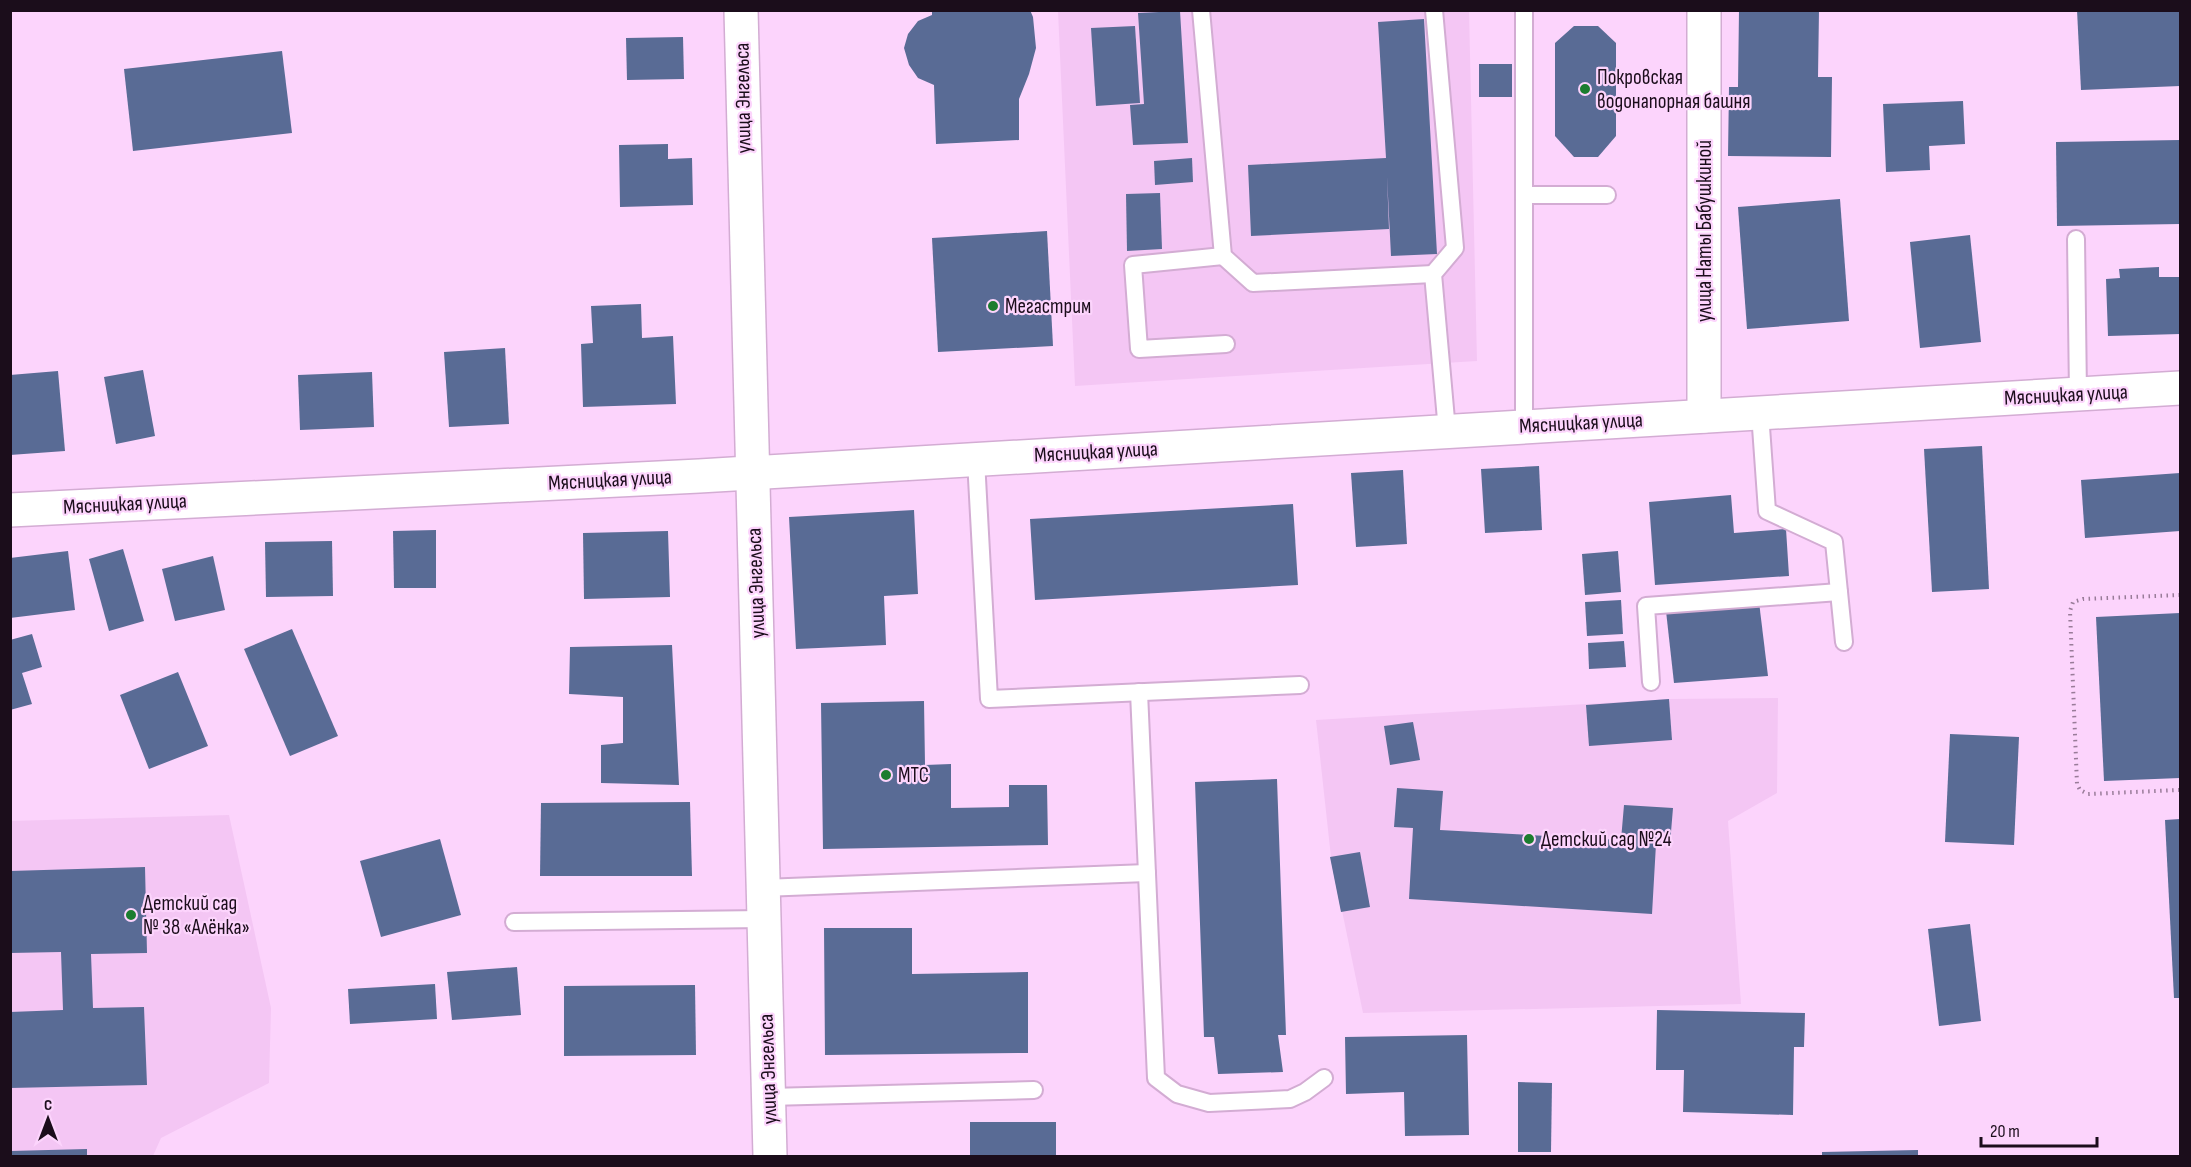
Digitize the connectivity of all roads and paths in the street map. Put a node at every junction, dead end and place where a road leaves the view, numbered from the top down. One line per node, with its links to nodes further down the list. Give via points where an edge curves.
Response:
1 (741, 10): 19 (street, улица Энгельса)
2 (1201, 10): 9 (lane)
3 (1434, 10): 10 (lane, via 1455,248)
4 (1524, 10): 6 (lane)
5 (1704, 10): 15 (street, улица Наты Бабушкиной)
6 (1524, 195): 7 (lane); 16 (lane)
7 (1607, 195)
8 (2076, 239): 13 (lane)
9 (1223, 256): 10 (lane, via 1253,283); 11 (lane, via 1133,265 1139,349)
10 (1433, 274): 17 (lane)
11 (1226, 344)
12 (2181, 388): 13 (street, Мясницкая улица)
13 (2078, 394): 14 (street, Мясницкая улица)
14 (1760, 413): 15 (street, Мясницкая улица); 21 (lane, via 1767,511 1834,542)
15 (1704, 416): 16 (street, Мясницкая улица)
16 (1524, 427): 17 (street, Мясницкая улица)
17 (1447, 431): 18 (street, Мясницкая улица)
18 (976, 460): 19 (street, Мясницкая улица); 26 (lane, via 989,699)
19 (752, 472): 20 (street, Мясницкая улица); 29 (street, улица Энгельса)
20 (10, 510)
21 (1839, 592): 23 (lane); 24 (lane, via 1646,606)
22 (2181, 595): 27 (path, via 2083,599 2073,603 2070,611 2080,790 2088,794)
23 (1844, 642)
24 (1651, 682)
25 (1300, 685): 26 (lane)
26 (1139, 692): 28 (lane)
27 (2181, 790)
28 (1147, 873): 29 (lane); 31 (lane, via 1156,1078 1177,1094 1209,1103 1290,1099)
29 (763, 903): 30 (lane); 33 (street, улица Энгельса)
30 (514, 922)
31 (1324, 1078)
32 (1034, 1090): 33 (lane)
33 (769, 1097): 34 (street, улица Энгельса)
34 (770, 1156)

